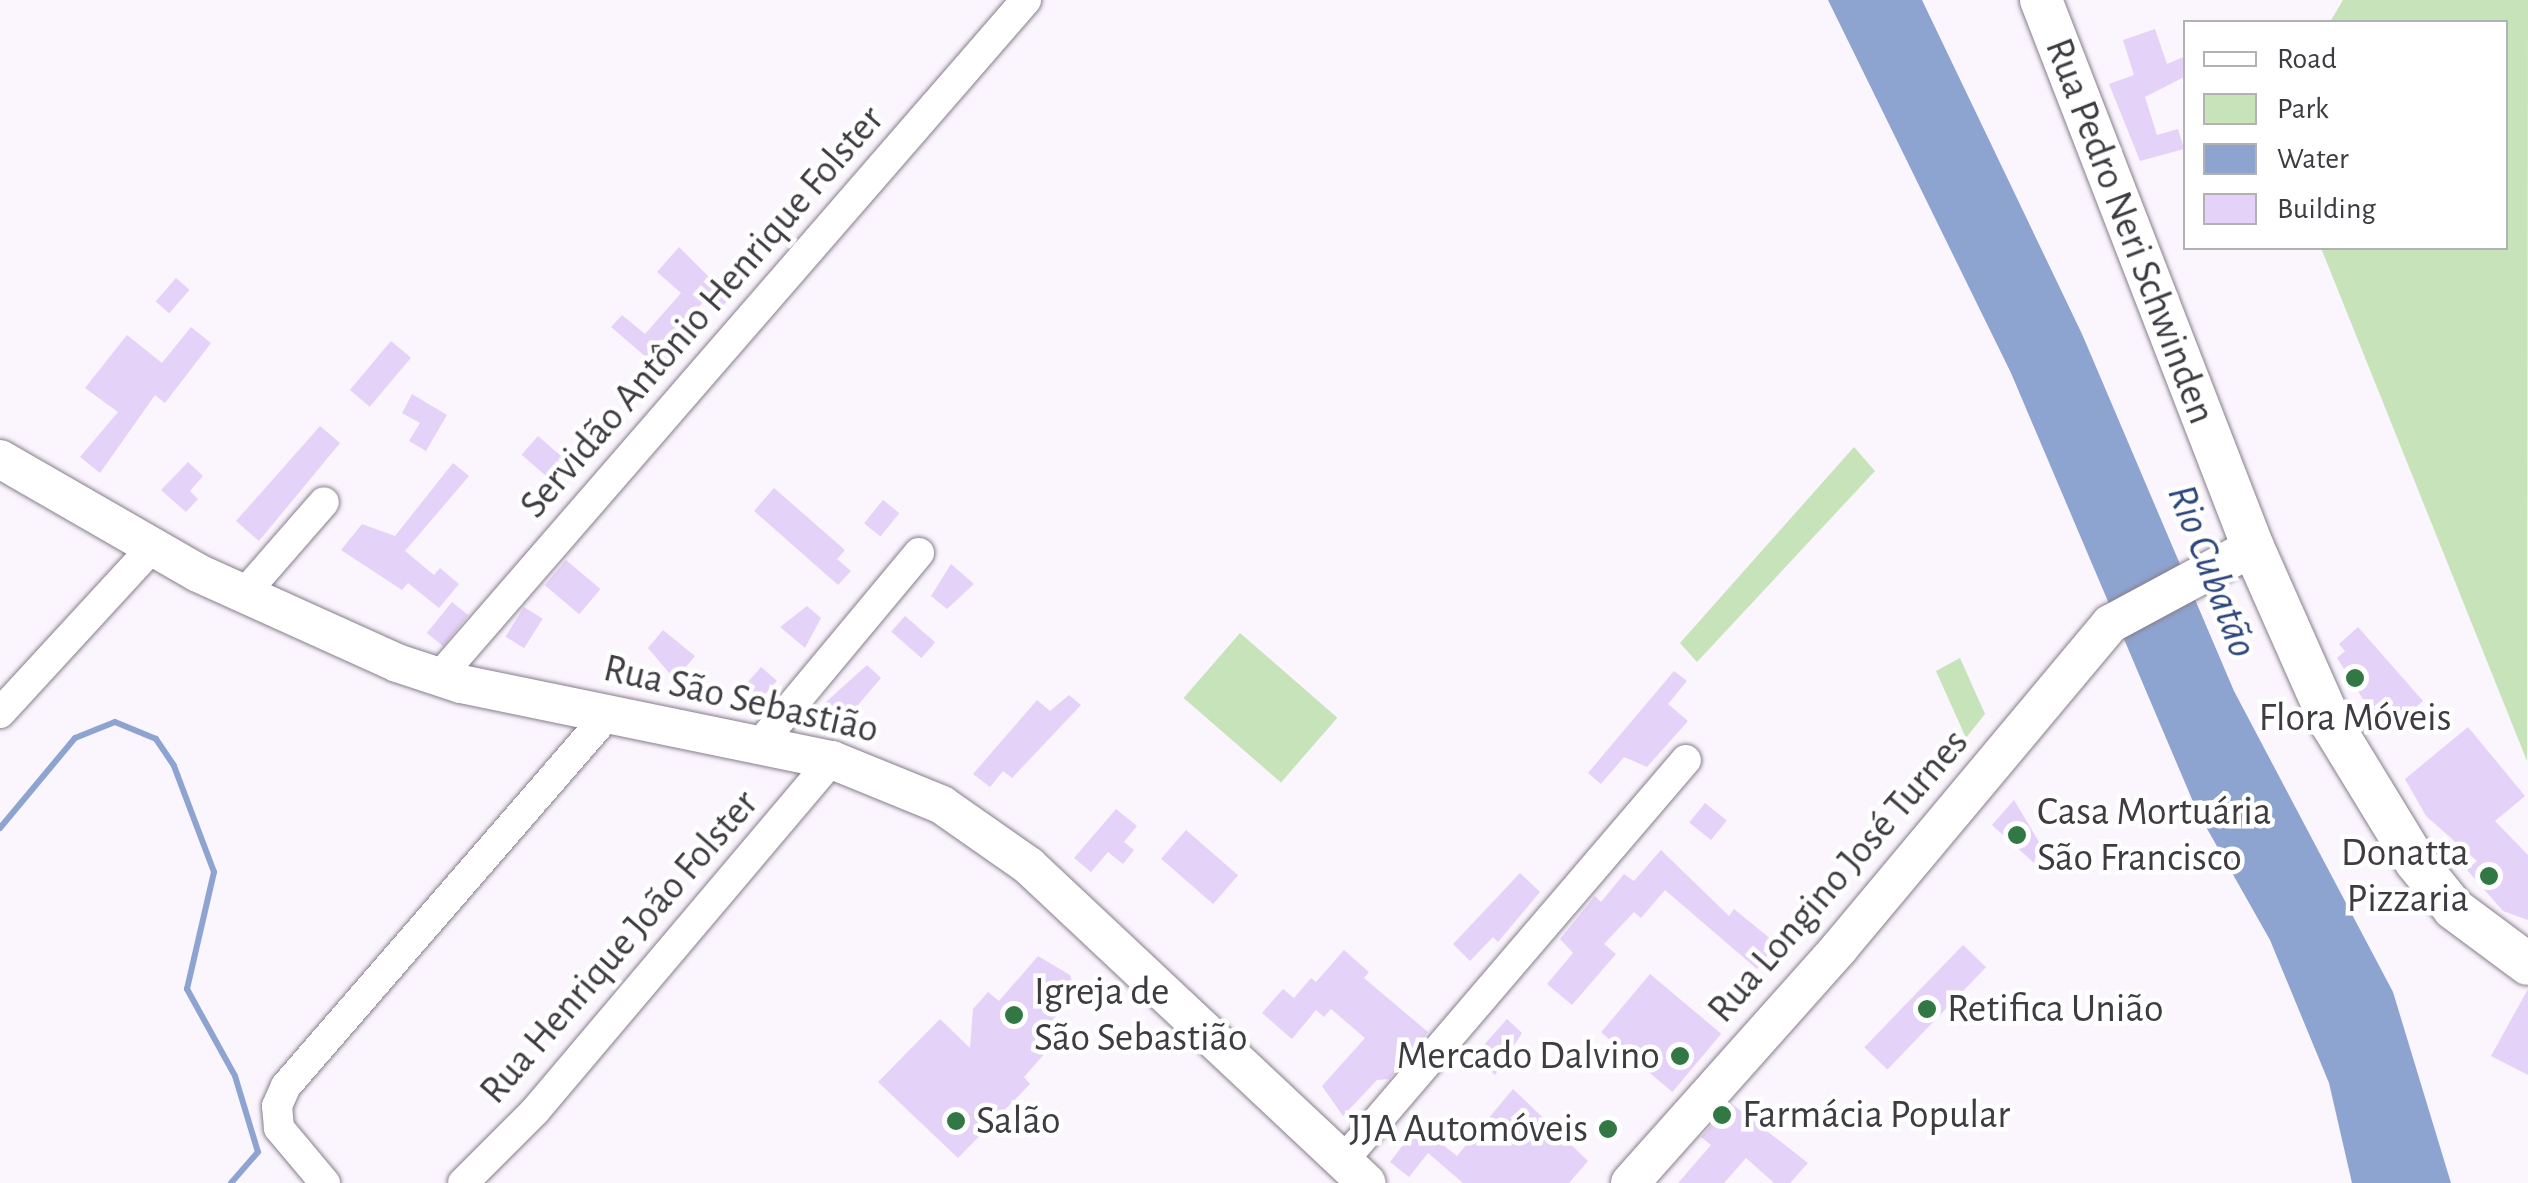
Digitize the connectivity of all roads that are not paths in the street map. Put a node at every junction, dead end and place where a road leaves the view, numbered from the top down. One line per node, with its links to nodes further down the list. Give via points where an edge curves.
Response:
1 (1026, 0): 9 (street, Servidão Antônio Henrique Folster)
2 (2041, 0): 5 (highway, Rua Pedro Neri Schwinden)
3 (0, 460): 6 (main road, Rua São Sebastião)
4 (324, 502): 8 (street)
5 (2253, 547): 15 (highway, Rua Pedro Neri Schwinden, via 2312,685 2390,828 2454,909); 19 (main road, Rua Longino José Turnes, via 2110,624 1873,908)
6 (151, 549): 8 (main road, Rua São Sebastião); 10 (street)
7 (919, 553): 12 (street)
8 (242, 595): 9 (main road, Rua São Sebastião)
9 (439, 677): 11 (main road, Rua São Sebastião)
10 (0, 714)
11 (608, 714): 12 (main road, Rua São Sebastião); 17 (street, via 286,1086 279,1128)
12 (758, 745): 13 (main road, Rua São Sebastião)
13 (832, 760): 16 (main road, Rua São Sebastião, via 921,794 996,838); 18 (street, Rua Henrique João Folster, via 535,1111)
14 (1686, 760): 16 (street)
15 (2528, 964)
16 (1354, 1173)
17 (325, 1183)
18 (463, 1183)
19 (1630, 1183)

